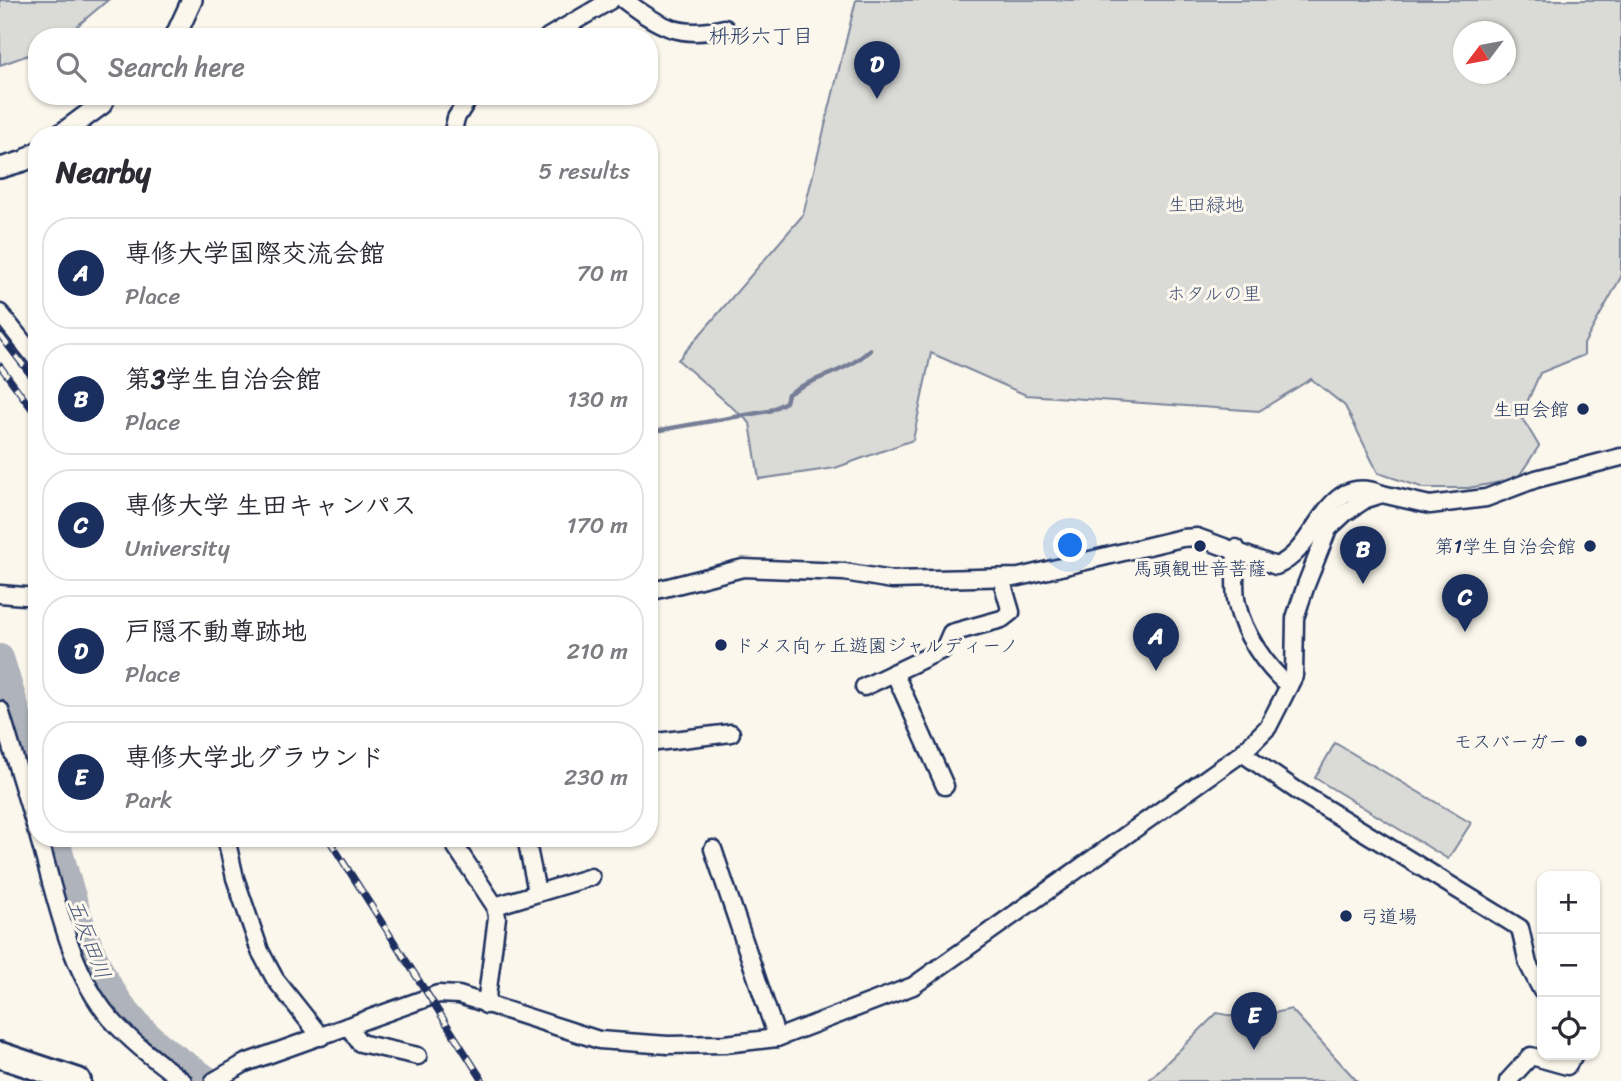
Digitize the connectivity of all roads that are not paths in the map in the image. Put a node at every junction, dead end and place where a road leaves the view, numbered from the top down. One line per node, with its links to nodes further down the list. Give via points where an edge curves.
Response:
1 (192, 0): 4 (street)
2 (611, 0): 5 (street)
3 (624, 0): 6 (street, via 676,32 701,34)
4 (179, 28)
5 (563, 28)
6 (725, 28)
7 (101, 105): 9 (street)
8 (464, 105): 10 (street)
9 (72, 126)
10 (454, 126)
11 (28, 158): 12 (street)
12 (0, 168)
13 (0, 313): 14 (street)
14 (28, 349)
15 (1621, 457): 16 (street, via 1458,503 1430,505)
16 (1382, 494): 17 (street, via 1353,490 1335,499 1287,562 1276,565); 23 (street, via 1366,499 1328,529 1295,618 1294,676)
17 (1236, 548): 18 (street, via 1197,537 1182,538); 23 (street, via 1236,602 1245,627 1274,674)
18 (1001, 578): 19 (street, via 892,580 844,572 743,568); 22 (street, via 1012,612 951,633 944,649)
19 (658, 590)
20 (0, 594): 21 (street)
21 (28, 596)
22 (894, 672): 24 (street); 29 (street)
23 (1289, 686): 28 (street, via 1268,727)
24 (864, 687)
25 (0, 709): 30 (street)
26 (731, 733): 27 (street)
27 (658, 742)
28 (1242, 753): 39 (street, via 1520,928); 43 (street, via 913,986)
29 (944, 786)
30 (28, 802)
31 (41, 847): 51 (street, via 74,953 96,998 135,1045)
32 (228, 847): 42 (street, via 260,951 275,979)
33 (456, 847): 38 (street)
34 (528, 847): 37 (street)
35 (713, 849): 43 (street)
36 (590, 877): 37 (street)
37 (537, 892): 38 (street)
38 (495, 906): 40 (street)
39 (1537, 981)
40 (486, 1004): 41 (street, via 459,995 431,995); 43 (street, via 599,1040 668,1045)
41 (348, 1026): 42 (street); 45 (street, via 360,1043)
42 (320, 1037): 49 (street, via 245,1063)
43 (777, 1038)
44 (0, 1055): 50 (main road)
45 (418, 1055)
46 (1537, 1058): 52 (street, via 1531,1056)
47 (1545, 1060): 48 (street, via 1567,1066)
48 (1571, 1060)
49 (224, 1078)
50 (78, 1081)
51 (183, 1081)
52 (1508, 1081)

